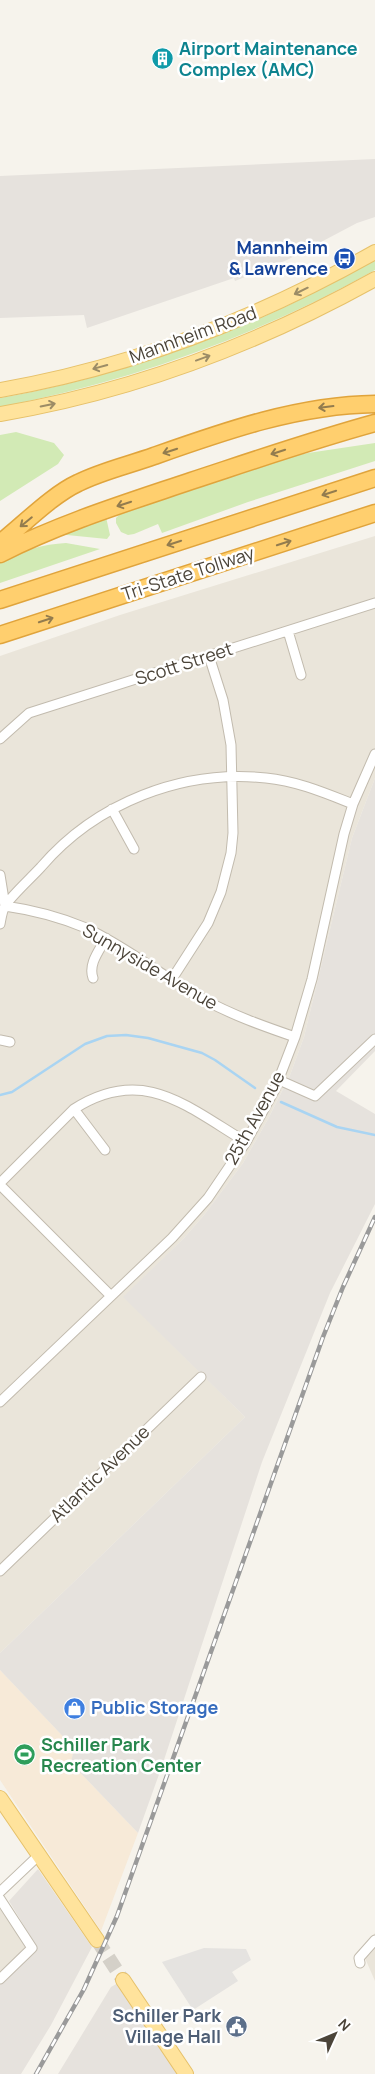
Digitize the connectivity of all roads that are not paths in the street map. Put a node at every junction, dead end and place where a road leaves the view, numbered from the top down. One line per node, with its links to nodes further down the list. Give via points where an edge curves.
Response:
1 (375, 252): 3 (main road, Mannheim Road, one-way to 3, via 315,285 184,341 78,373)
2 (375, 280): 5 (main road, Mannheim Road, one-way to 2, via 91,396 163,373 279,328)
3 (0, 390)
4 (375, 404): 9 (highway, one-way to 9, via 314,409 268,419 78,483)
5 (0, 414)
6 (375, 423): 10 (highway, one-way to 10, via 108,509 60,526)
7 (375, 478): 11 (highway, Tri-State Tollway, one-way to 11)
8 (375, 513): 14 (highway, Tri-State Tollway, one-way to 8)
9 (0, 543)
10 (0, 554)
11 (0, 600)
12 (375, 602): 13 (street, Scott Street)
13 (288, 631): 15 (street, Scott Street); 16 (street)
14 (0, 635)
15 (209, 656): 17 (street, Scott Street, via 29,713); 19 (street, via 228,720)
16 (301, 675)
17 (0, 739)
18 (375, 754): 20 (street, 25th Avenue)
19 (232, 776): 20 (street, via 266,778 305,786); 21 (street, via 170,785); 28 (street, via 233,833 226,873 208,923)
20 (353, 804): 29 (street, 25th Avenue)
21 (112, 809): 22 (street); 24 (street, via 65,842)
22 (134, 849)
23 (0, 874): 24 (street)
24 (5, 906): 25 (street); 26 (street, Sunnyside Avenue, via 48,914)
25 (0, 924)
26 (106, 938): 27 (street, via 93,962); 28 (street, Sunnyside Avenue)
27 (93, 978)
28 (172, 979): 29 (street, Sunnyside Avenue, via 229,1012)
29 (295, 1037): 33 (street, 25th Avenue)
30 (0, 1040): 32 (street)
31 (375, 1040): 33 (street, via 315,1096)
32 (10, 1042)
33 (279, 1080): 35 (street, 25th Avenue)
34 (74, 1110): 35 (street, via 115,1090 151,1091 173,1098); 36 (street); 37 (street)
35 (246, 1142): 38 (street, 25th Avenue, via 208,1198 172,1238)
36 (105, 1150)
37 (0, 1184): 38 (street)
38 (111, 1296): 40 (street, 25th Avenue)
39 (201, 1377): 41 (street, Atlantic Avenue)
40 (0, 1402)
41 (0, 1571)
42 (0, 1798): 43 (main road)
43 (38, 1856): 44 (street); 46 (main road)
44 (0, 1892)
45 (0, 1899): 49 (street, via 32,1948)
46 (97, 1940)
47 (375, 1940): 48 (street, via 359,1958)
48 (360, 1963)
49 (0, 1979)
50 (124, 1980): 51 (main road)
51 (186, 2074)

